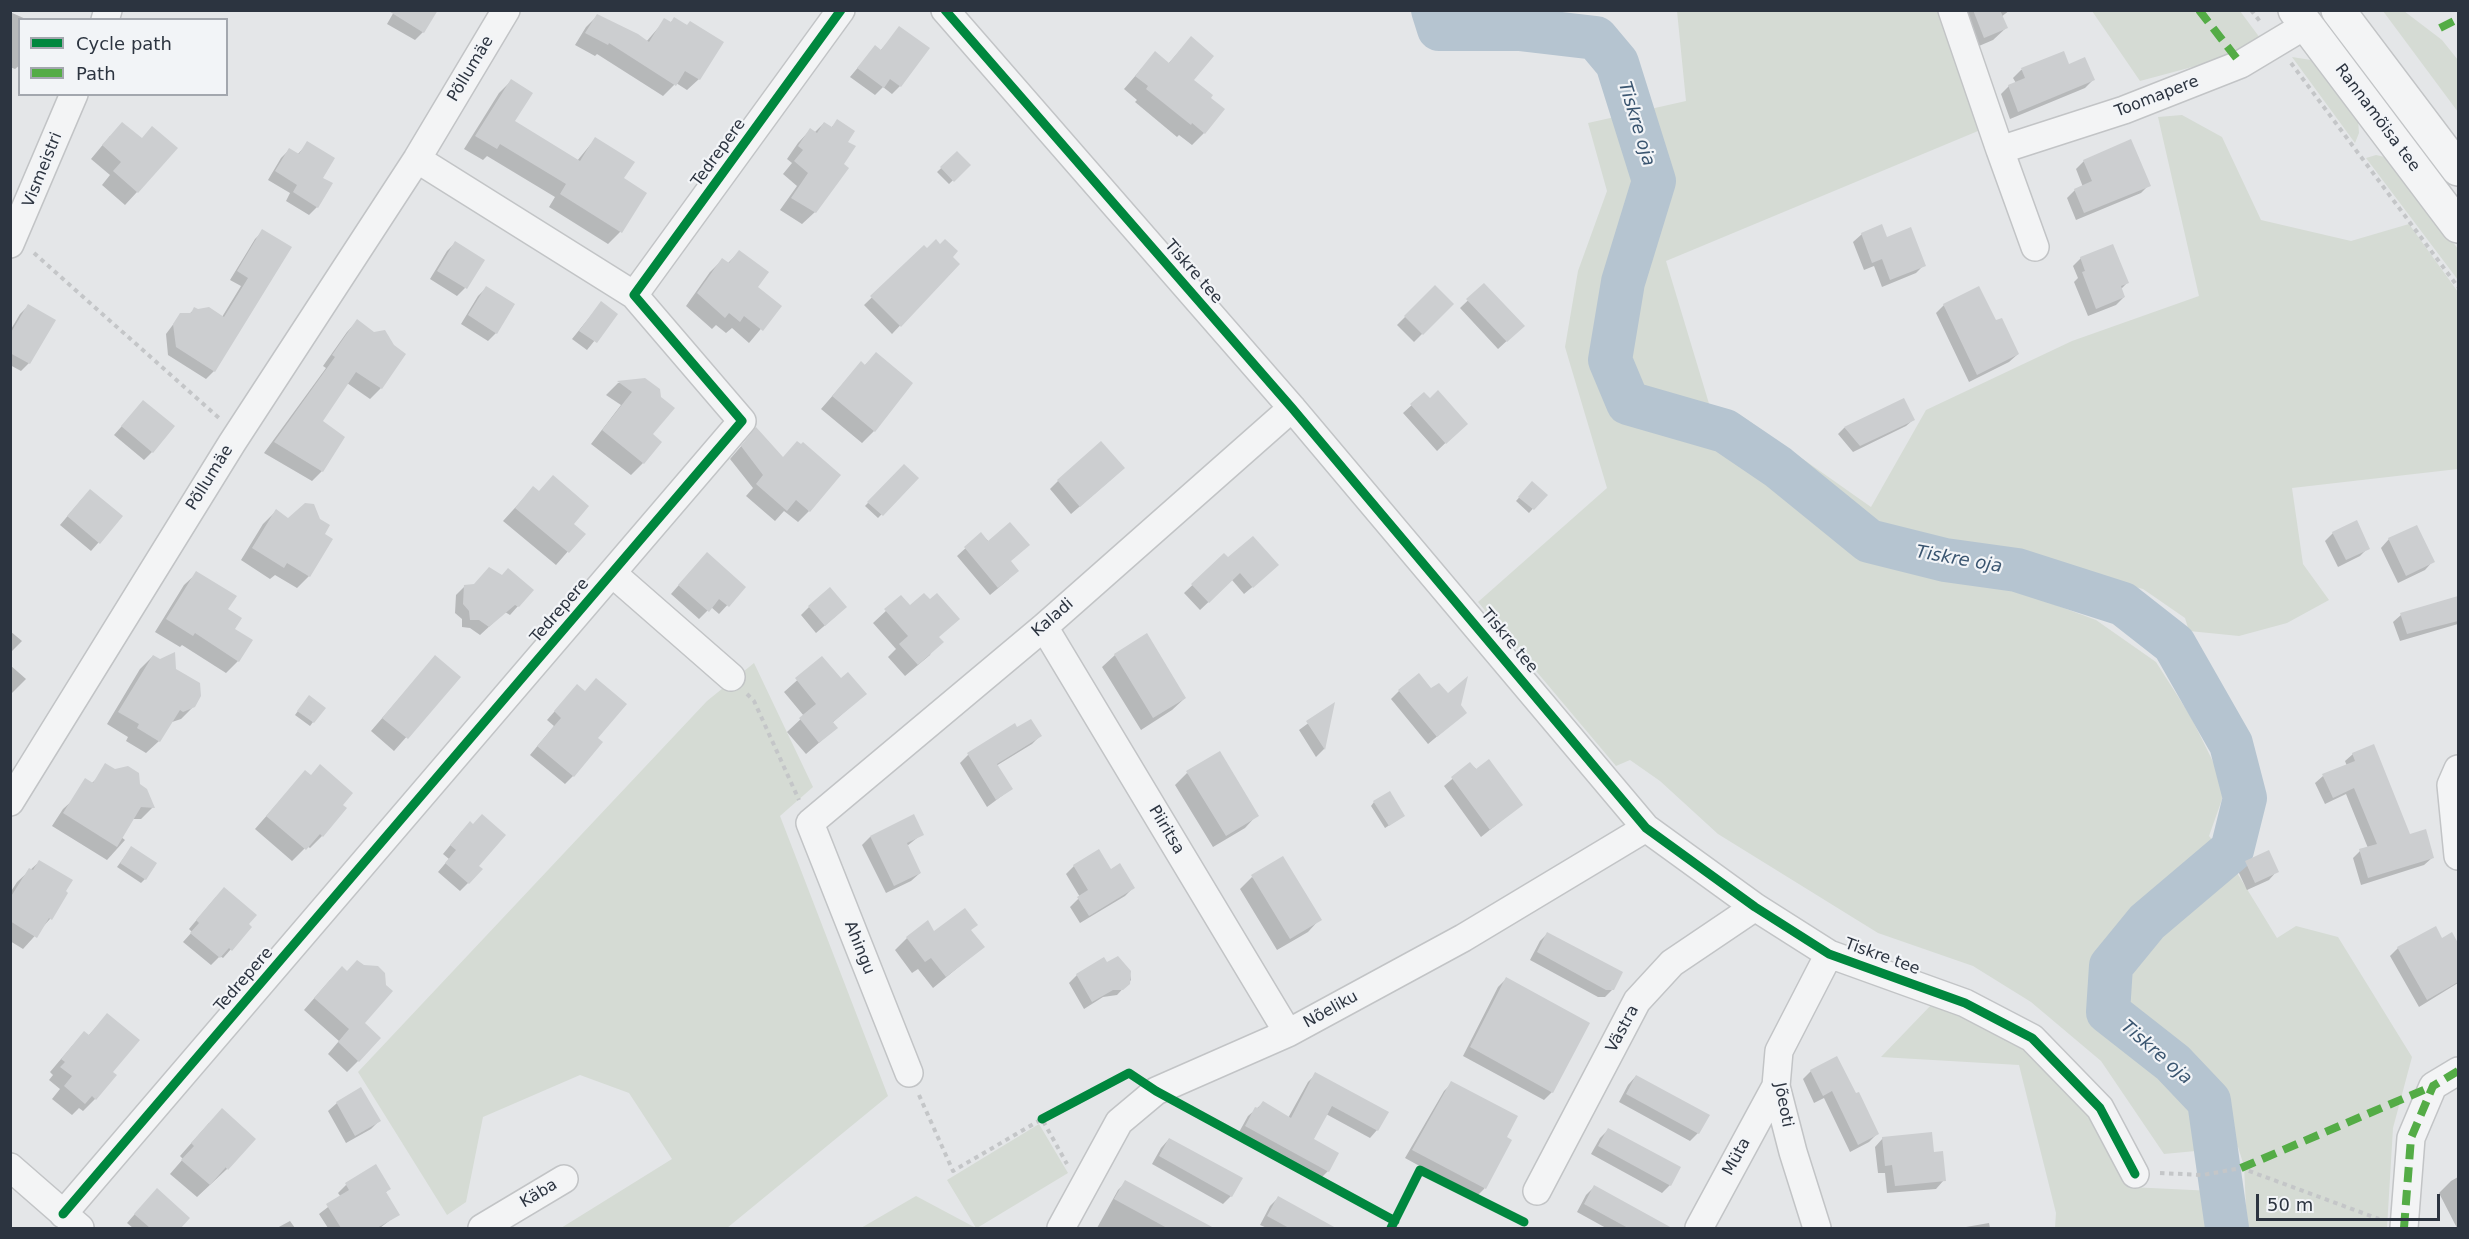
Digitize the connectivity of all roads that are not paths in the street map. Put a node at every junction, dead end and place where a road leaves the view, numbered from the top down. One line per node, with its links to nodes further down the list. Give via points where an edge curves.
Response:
1 (506, 10): 9 (street, Põllumäe)
2 (841, 10): 14 (street, Tedrepere)
3 (945, 10): 15 (street, Tiskre tee)
4 (1952, 10): 8 (street)
5 (2338, 10): 10 (street, Rannamõisa tee)
6 (2301, 18): 8 (street, Toomapere, via 2277,43 2241,64 2134,106); 11 (street, Rannamõisa tee)
7 (73, 96): 12 (street, Vismeistri)
8 (2000, 150): 13 (street)
9 (417, 159): 14 (street); 20 (street, Põllumäe, via 238,434)
10 (2458, 169)
11 (2458, 226)
12 (13, 240)
13 (2035, 247)
14 (634, 295): 16 (street, Tedrepere, via 742,421)
15 (1292, 408): 17 (street, Kaladi); 22 (street, Tiskre tee)
16 (612, 573): 18 (street); 34 (street, Tedrepere)
17 (1044, 627): 21 (street, Kaladi); 26 (street, Piiritsa)
18 (731, 677)
19 (2458, 769): 23 (street, via 2451,785)
20 (10, 802)
21 (810, 823): 28 (street, Ahingu)
22 (1646, 828): 24 (street, Tiskre tee); 26 (street, Nõeliku, via 1463,938)
23 (2458, 856)
24 (1755, 907): 25 (street, Tiskre tee); 33 (street, Västra, via 1672,963 1636,1001)
25 (1829, 954): 29 (street, Jõeoti, via 1779,1051); 31 (street, Tiskre tee, via 1965,1003 2032,1038 2100,1108)
26 (1288, 1033): 36 (street, Nõeliku, via 1156,1091 1119,1122)
27 (2458, 1071): 39 (street, via 2433,1086 2411,1138)
28 (909, 1073)
29 (1776, 1086): 37 (street, Müta); 38 (street, Jõeoti)
30 (10, 1167): 34 (street)
31 (2135, 1174)
32 (564, 1179): 35 (street, Käba)
33 (1537, 1191)
34 (71, 1221)
35 (482, 1228)
36 (1060, 1228)
37 (1698, 1228)
38 (1817, 1228)
39 (2404, 1228)

